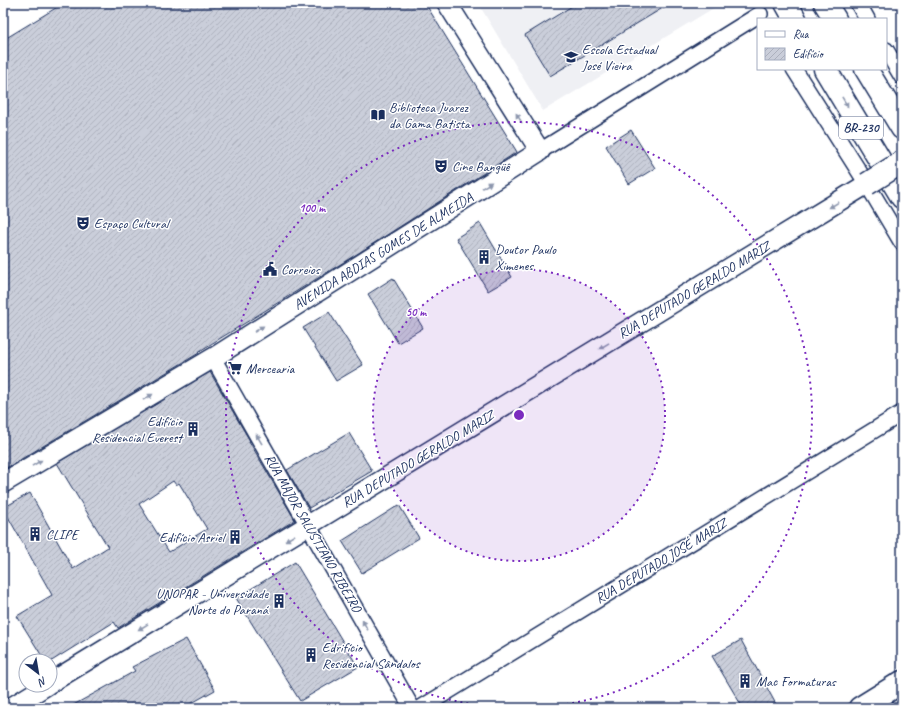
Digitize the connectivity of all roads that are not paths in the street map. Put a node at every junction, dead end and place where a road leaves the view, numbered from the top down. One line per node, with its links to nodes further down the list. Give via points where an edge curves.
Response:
1 (447, 3): 15 (street, one-way to 1)
2 (786, 3): 6 (main road)
3 (825, 3): 7 (main road)
4 (858, 3): 8 (street)
5 (758, 12): 15 (street, AVENIDA ABDIAS GOMES DE ALMEIDA)
6 (794, 18)
7 (834, 18)
8 (866, 18)
9 (887, 52): 13 (street)
10 (795, 70): 17 (street)
11 (826, 70): 18 (main road, BR-230, one-way to 18)
12 (867, 70): 14 (main road, BR-230)
13 (902, 77)
14 (902, 128)
15 (540, 151): 20 (street, AVENIDA ABDIAS GOMES DE ALMEIDA, one-way to 15)
16 (902, 162): 17 (main road, bridge)
17 (867, 184): 19 (street); 23 (street, RUA DEPUTADO GERALDO MARIZ, one-way to 23)
18 (902, 197)
19 (902, 244)
20 (213, 358): 22 (street, AVENIDA ABDIAS GOMES DE ALMEIDA, one-way to 20); 23 (street, RUA MAJOR SALUSTIANO RIBEIRO, one-way to 20)
21 (902, 413): 29 (street, RUA DEPUTADO JOSÉ MARIZ)
22 (3, 483)
23 (309, 526): 24 (street, RUA DEPUTADO GERALDO MARIZ, one-way to 24); 28 (street, RUA MAJOR SALUSTIANO RIBEIRO, one-way to 23)
24 (58, 679)
25 (902, 682): 30 (main road)
26 (34, 693): 27 (street, RUA DEPUTADO GERALDO MARIZ)
27 (10, 708)
28 (412, 708)
29 (420, 708)
30 (860, 708)

